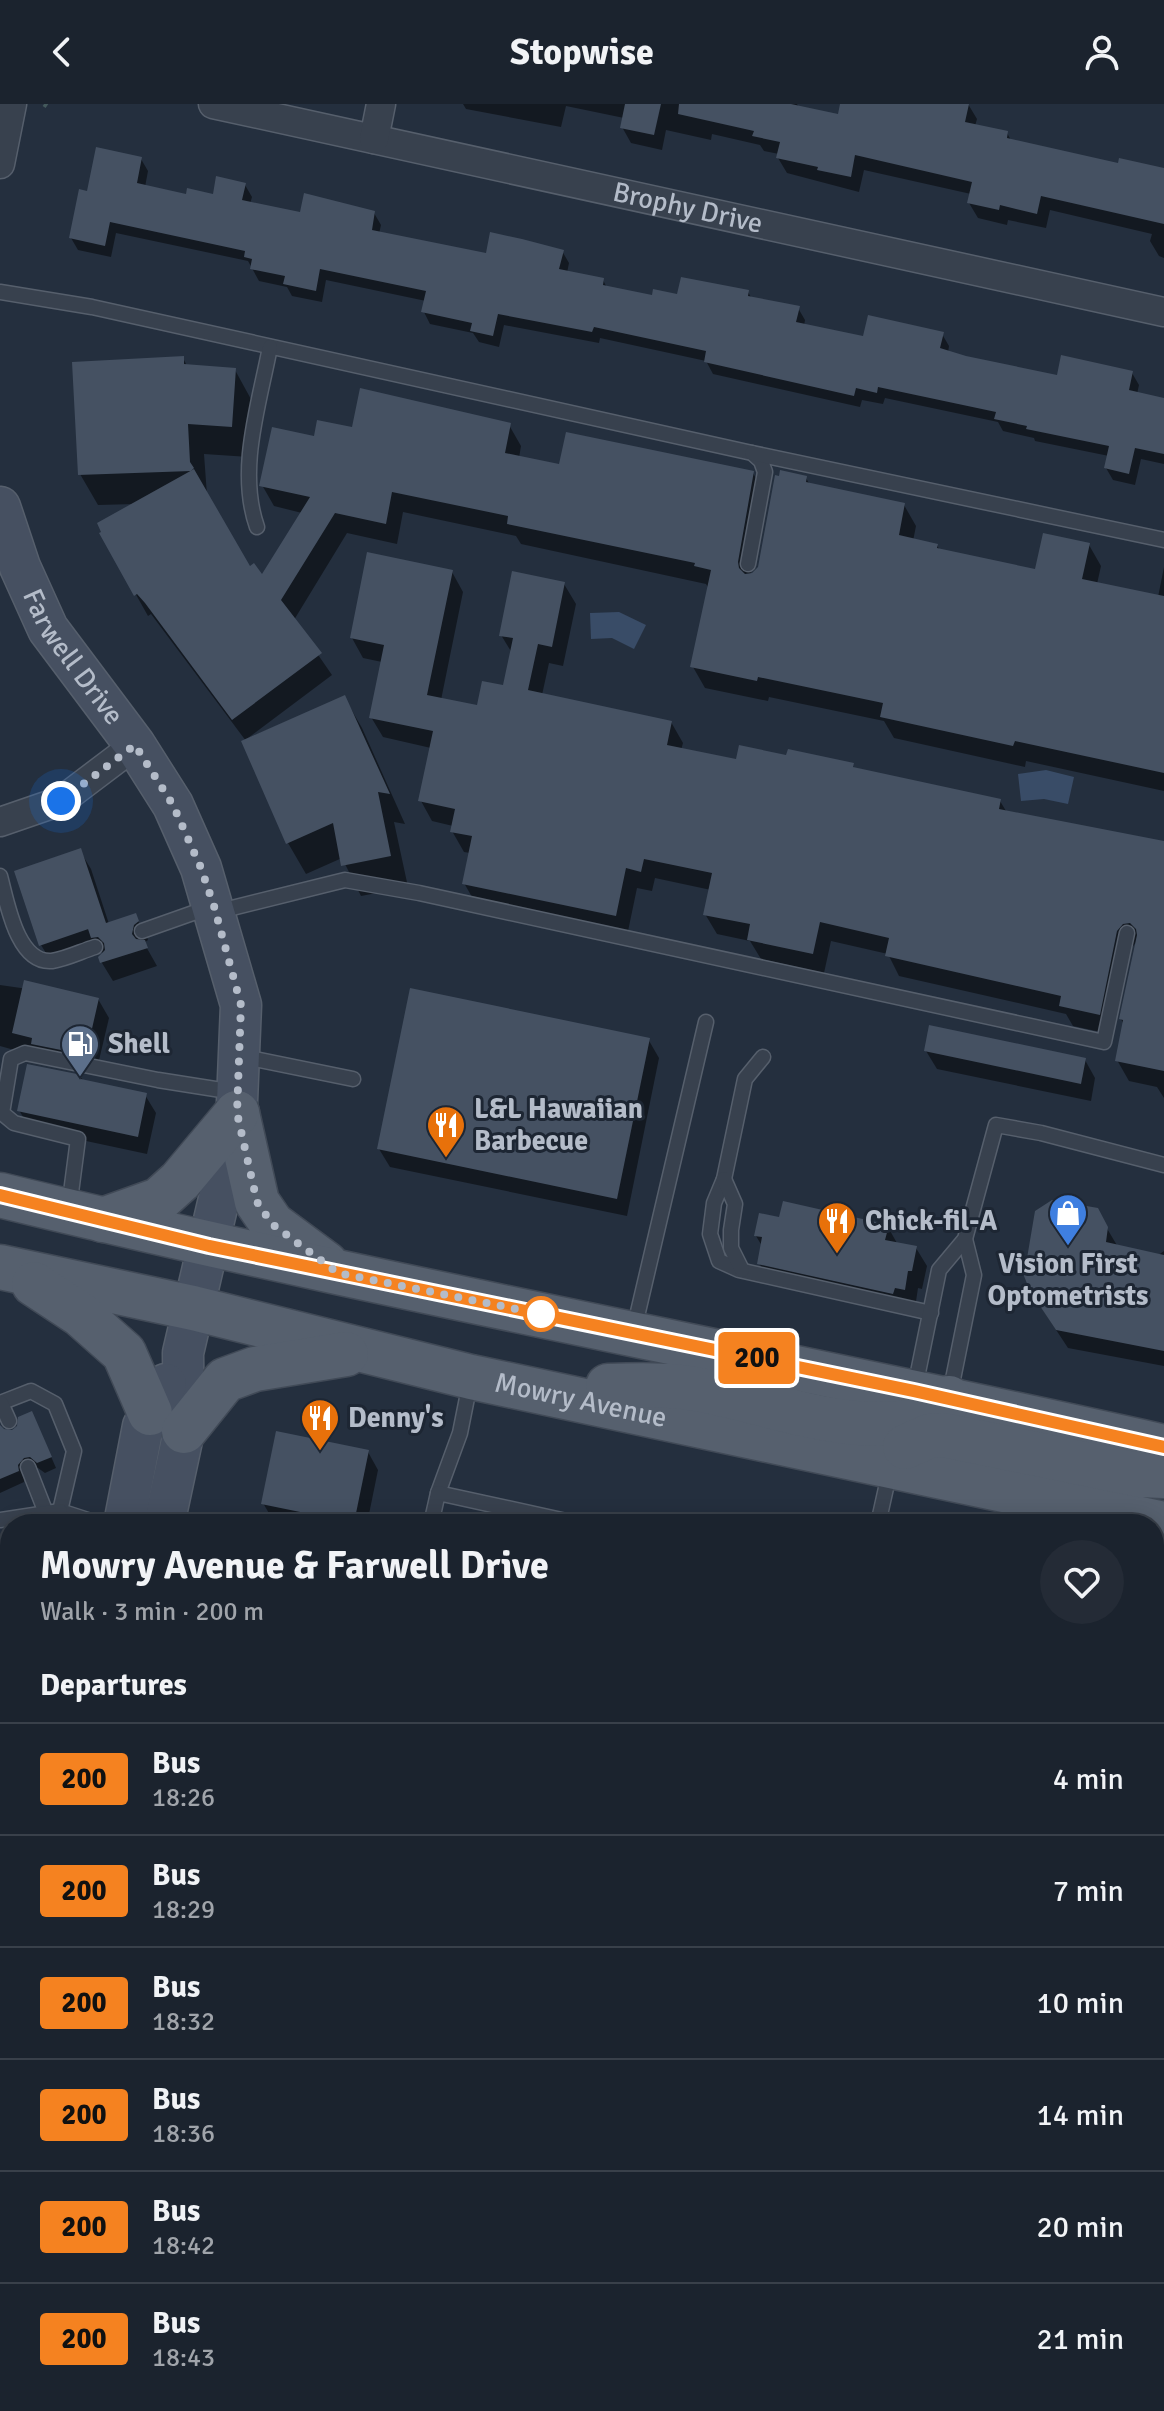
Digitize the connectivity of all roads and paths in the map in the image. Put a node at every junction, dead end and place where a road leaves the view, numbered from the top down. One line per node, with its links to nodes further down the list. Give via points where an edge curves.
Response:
1 (12, 104): 5 (street)
2 (213, 104): 4 (street, Brophy Drive)
3 (381, 104): 4 (street)
4 (374, 139): 7 (street, Brophy Drive)
5 (0, 164)
6 (0, 292): 8 (lane)
7 (1164, 312)
8 (270, 347): 9 (lane); 11 (lane, via 248,475 249,505)
9 (752, 453): 12 (lane); 13 (lane, via 765,472)
10 (0, 507): 14 (street, Farwell Drive, via 48,629)
11 (257, 527)
12 (1164, 540)
13 (748, 564)
14 (135, 745): 15 (street, via 61,801); 17 (street, Farwell Drive, via 173,805)
15 (0, 822)
16 (0, 876): 20 (lane, via 26,950 51,961)
17 (215, 909): 18 (lane); 19 (lane, via 345,880 1104,1042); 24 (street, Farwell Drive, via 241,1005)
18 (142, 931)
19 (1127, 933)
20 (95, 947)
21 (706, 1022): 36 (lane)
22 (763, 1057): 26 (lane, via 745,1079)
23 (353, 1079): 24 (lane)
24 (238, 1087): 28 (main road, via 180,1181 159,1200); 28 (lane, via 91,1074 25,1053 11,1059 1,1109 6,1119 79,1132); 30 (street, Farwell Drive, via 236,1126); 33 (main road, via 257,1202 272,1224)
25 (1164, 1165): 29 (lane, via 996,1125)
26 (724, 1179): 32 (lane, via 735,1204 731,1248); 32 (lane, via 710,1234 719,1261)
27 (0, 1195): 28 (main road)
28 (86, 1216): 30 (main road)
29 (965, 1239): 35 (lane, via 939,1270); 40 (lane, via 974,1275)
30 (209, 1246): 33 (main road); 34 (street, Farwell Drive)
31 (6, 1268): 34 (main road, Mowry Avenue); 43 (main road, via 81,1315 124,1353)
32 (742, 1270): 35 (lane)
33 (338, 1273): 36 (main road)
34 (193, 1308): 37 (main road, Mowry Avenue); 43 (street, Farwell Drive)
35 (931, 1313): 40 (lane)
36 (633, 1333): 40 (main road)
37 (364, 1350): 38 (main road, Mowry Avenue); 43 (main road, via 255,1369 225,1380)
38 (471, 1377): 39 (main road, Mowry Avenue); 48 (lane, via 460,1433)
39 (525, 1388): 40 (main road, via 682,1387 866,1426 898,1425 942,1413); 45 (main road, Mowry Avenue)
40 (932, 1394): 44 (main road)
41 (0, 1403): 42 (lane); 50 (lane, via 31,1391 55,1404 74,1451)
42 (9, 1421)
43 (167, 1422): 53 (street, Farwell Drive, via 143,1426); 54 (street, Farwell Drive)
44 (1164, 1447)
45 (891, 1466): 47 (main road, via 909,1444 943,1435); 49 (main road, Mowry Avenue); 57 (lane)
46 (28, 1467): 50 (lane)
47 (1164, 1476)
48 (438, 1493): 55 (lane); 56 (lane)
49 (1032, 1510): 58 (main road, Mowry Avenue)
50 (53, 1512): 51 (lane); 52 (lane)
51 (40, 1514)
52 (61, 1514)
53 (126, 1514)
54 (164, 1514)
55 (433, 1514)
56 (534, 1514)
57 (880, 1514)
58 (1070, 1514)

